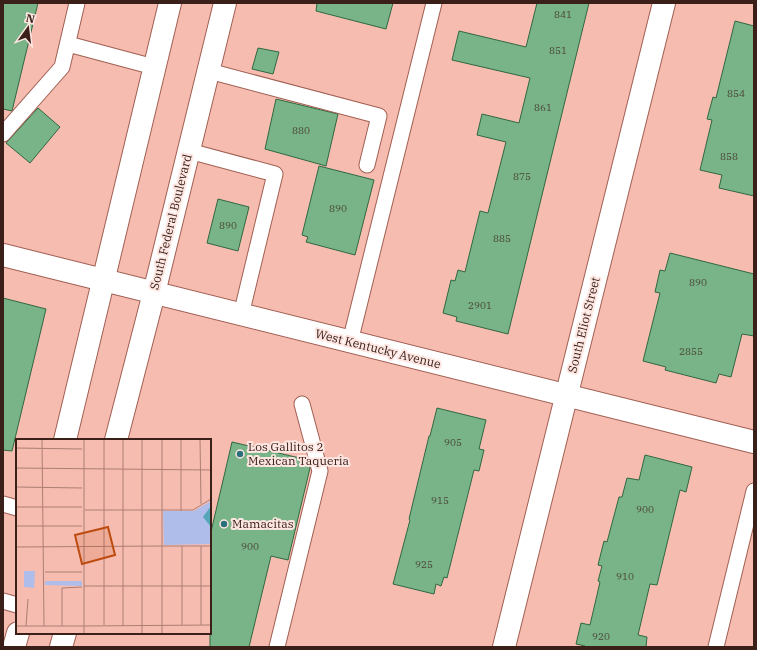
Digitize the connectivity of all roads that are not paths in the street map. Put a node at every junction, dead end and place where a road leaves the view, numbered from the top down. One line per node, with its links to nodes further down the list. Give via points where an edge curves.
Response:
1 (77, 3): 6 (lane)
2 (170, 3): 7 (street)
3 (225, 3): 8 (street, South Federal Boulevard)
4 (434, 3): 10 (lane)
5 (664, 3): 19 (street, South Eliot Street)
6 (68, 44): 7 (lane); 11 (lane, via 62,67)
7 (154, 67): 15 (street)
8 (209, 71): 9 (lane); 12 (street, South Federal Boulevard)
9 (379, 116): 10 (lane); 13 (lane)
10 (405, 122): 18 (lane)
11 (3, 134)
12 (189, 152): 16 (street, South Federal Boulevard); 17 (lane, via 276,174)
13 (367, 165)
14 (3, 255): 15 (street, West Kentucky Avenue)
15 (105, 280): 16 (street, West Kentucky Avenue); 21 (street)
16 (154, 293): 17 (street, West Kentucky Avenue); 22 (street, South Federal Boulevard)
17 (241, 314): 18 (street, West Kentucky Avenue)
18 (350, 342): 19 (street, West Kentucky Avenue)
19 (566, 396): 23 (street, West Kentucky Avenue); 34 (street, South Eliot Street)
20 (302, 404): 33 (lane, via 320,471)
21 (65, 439)
22 (116, 439)
23 (754, 442)
24 (754, 492): 35 (lane)
25 (3, 504): 26 (lane)
26 (16, 508)
27 (3, 601): 28 (lane)
28 (16, 605)
29 (18, 634): 31 (street)
30 (65, 634): 32 (street)
31 (14, 647)
32 (61, 647)
33 (277, 647)
34 (504, 647)
35 (716, 647)

